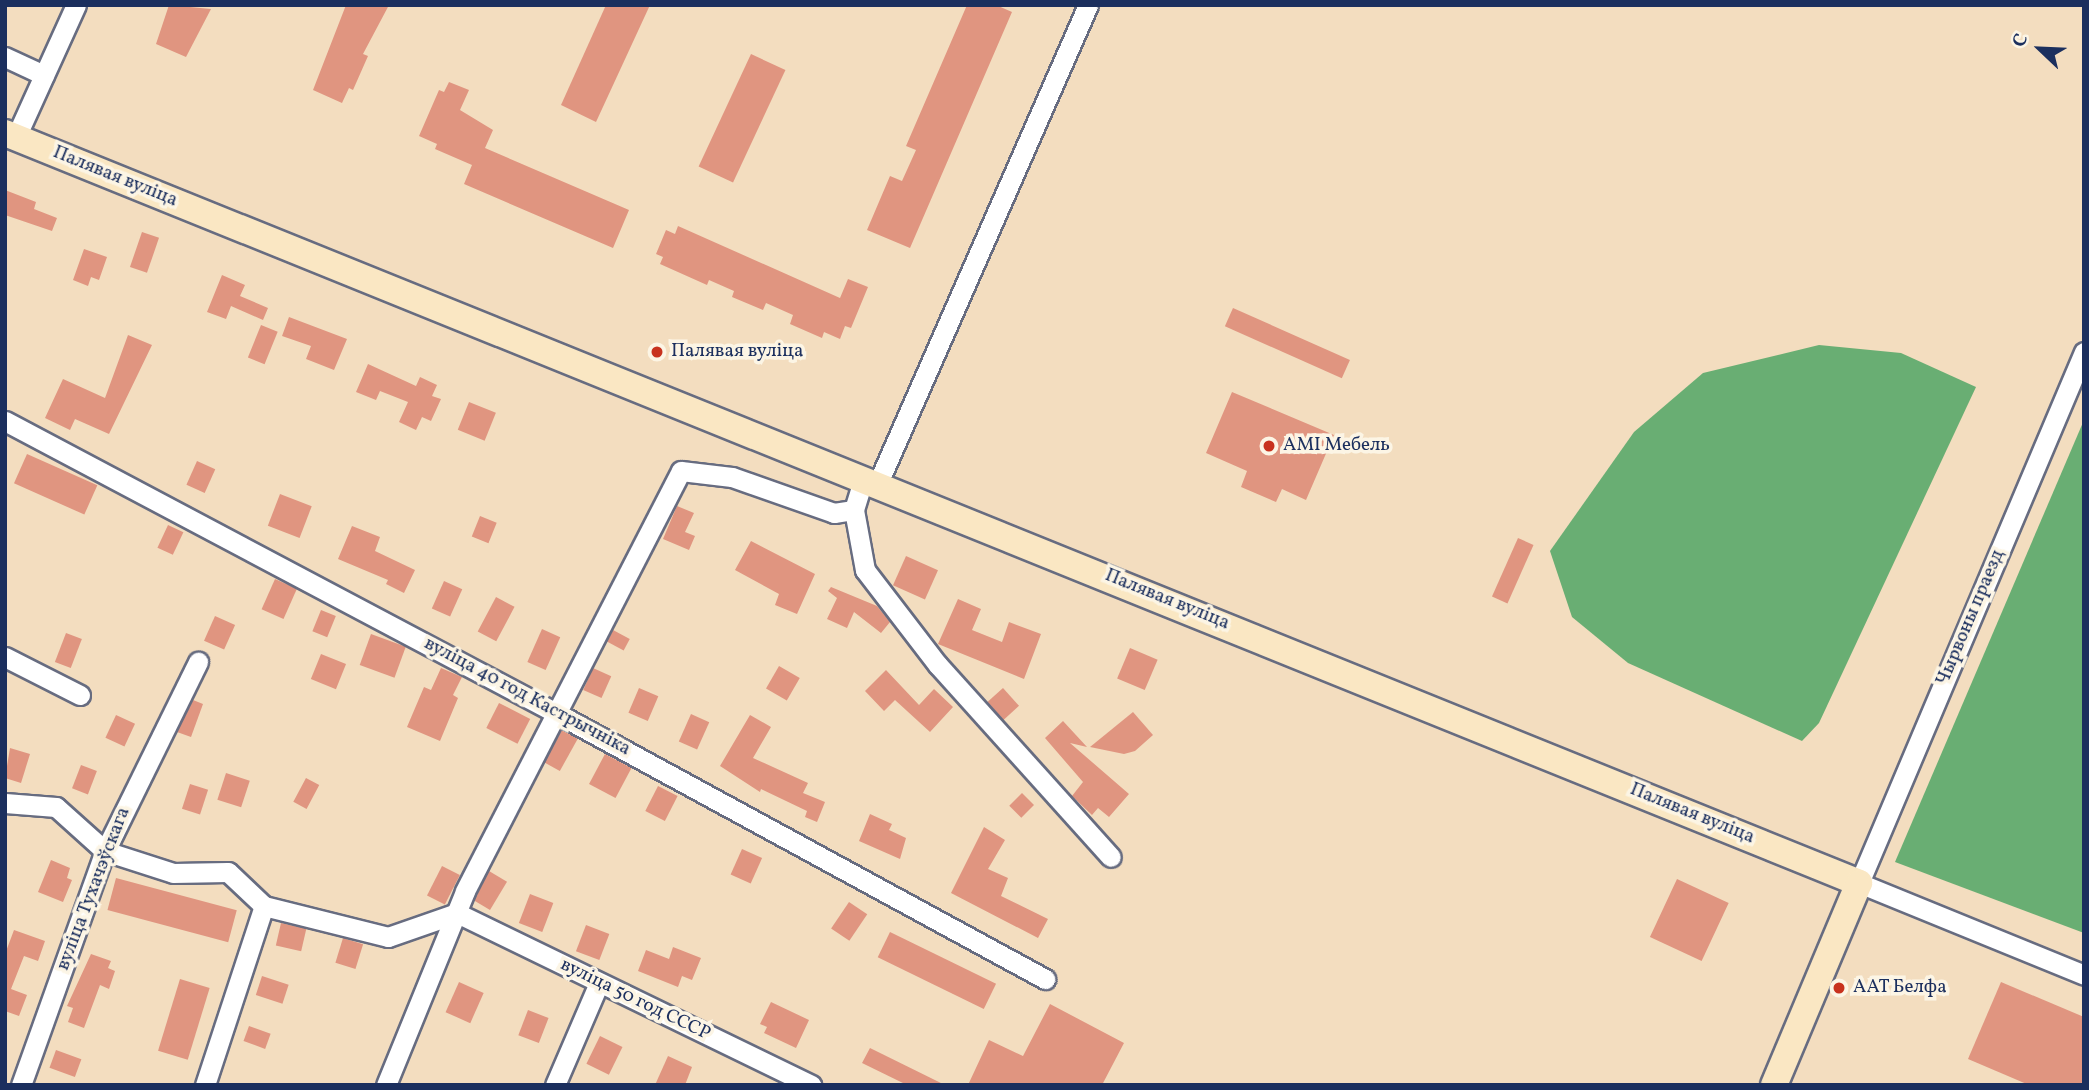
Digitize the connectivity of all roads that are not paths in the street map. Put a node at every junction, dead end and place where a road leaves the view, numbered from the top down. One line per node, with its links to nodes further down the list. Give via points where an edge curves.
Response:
1 (76, 5): 4 (street)
2 (1088, 5): 8 (street)
3 (5, 57): 4 (street)
4 (44, 75): 5 (street)
5 (10, 135): 8 (street, Палявая вуліца)
6 (2084, 352): 17 (street, Чырвоны праезд)
7 (5, 421): 13 (street, вуліца 40 год Кастрычніка)
8 (871, 480): 9 (street); 17 (street, Палявая вуліца)
9 (853, 510): 13 (street, via 835,513 732,477 681,471); 16 (street, via 865,570 938,665)
10 (5, 657): 12 (street)
11 (198, 662): 15 (street, вуліца Тухачэўскага)
12 (80, 695)
13 (556, 713): 19 (street); 21 (street, вуліца 40 год Кастрычніка)
14 (5, 803): 15 (street, via 56,807)
15 (105, 851): 18 (street, via 173,873 228,872); 23 (street, вуліца Тухачэўскага)
16 (1111, 857)
17 (1859, 883): 20 (street); 28 (street, Чырвоны праезд)
18 (264, 906): 19 (street, via 388,937); 24 (street)
19 (457, 914): 22 (street, вуліца 50 год СССР); 25 (street)
20 (2084, 975)
21 (1045, 979)
22 (599, 983): 26 (street); 27 (street, вуліца 50 год СССР)
23 (21, 1085)
24 (205, 1085)
25 (386, 1085)
26 (555, 1085)
27 (813, 1085)
28 (1774, 1085)

